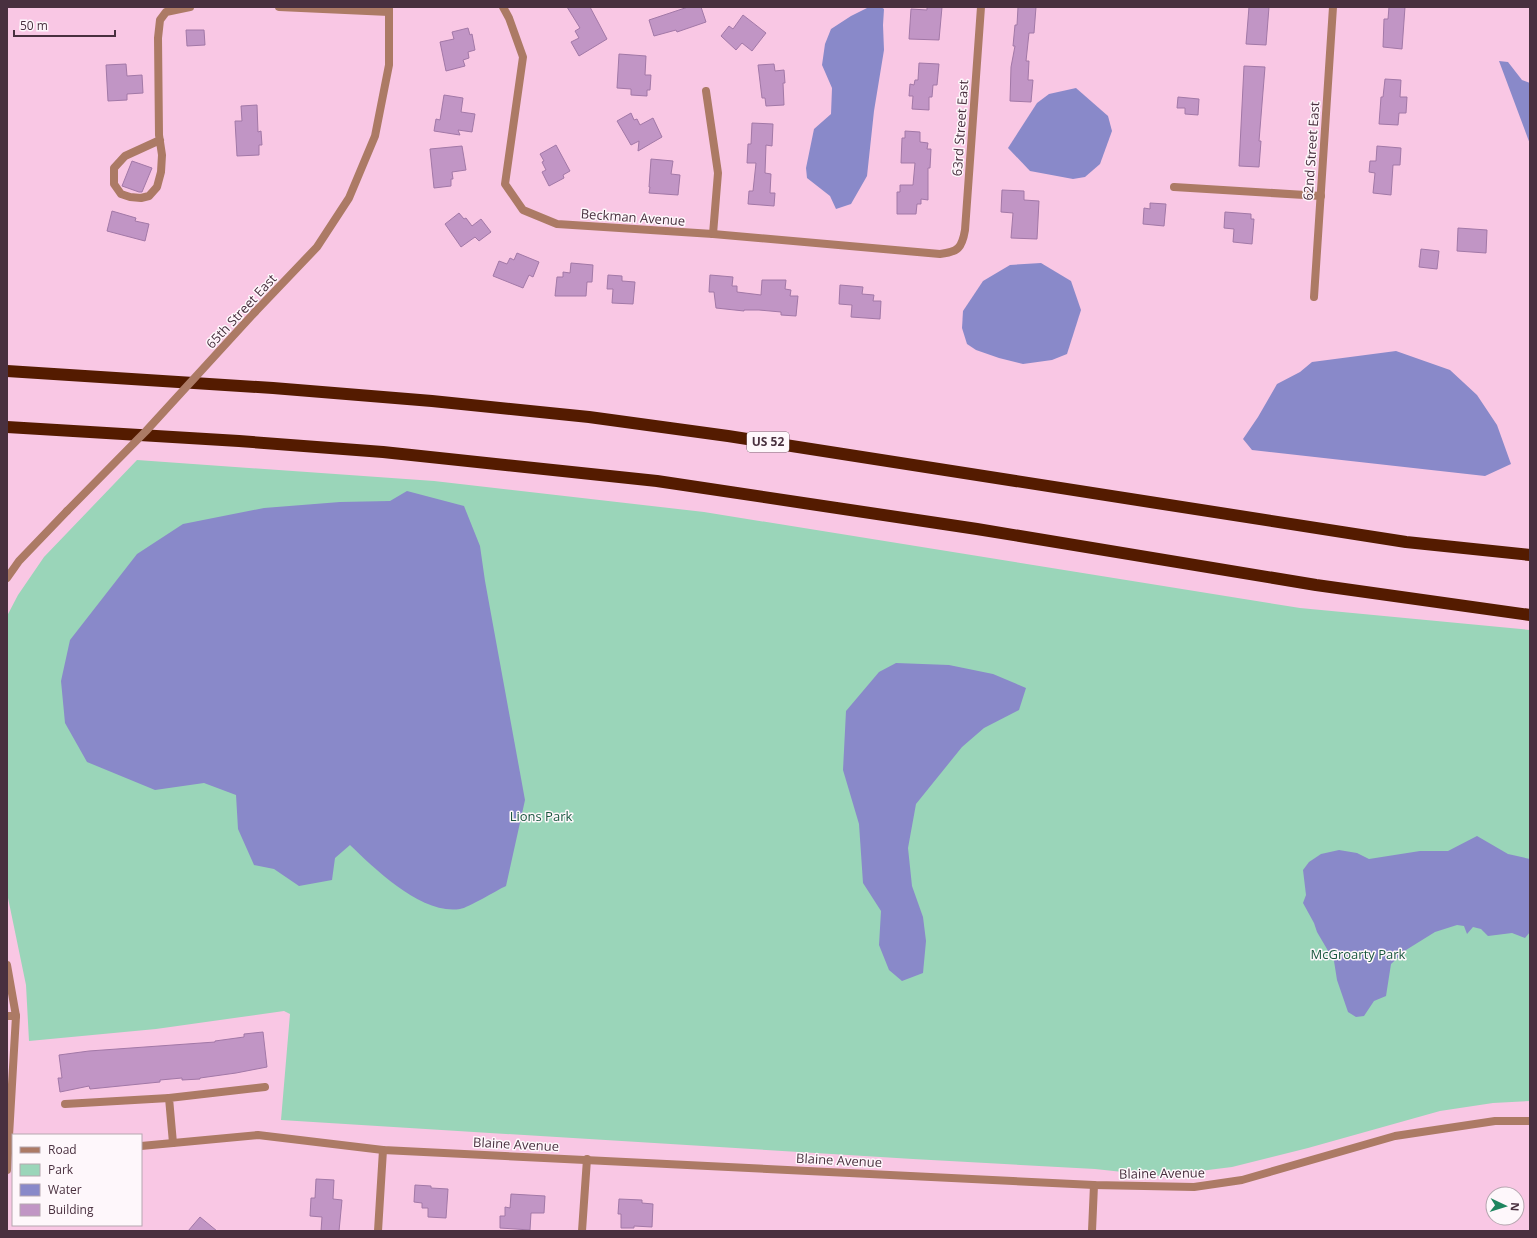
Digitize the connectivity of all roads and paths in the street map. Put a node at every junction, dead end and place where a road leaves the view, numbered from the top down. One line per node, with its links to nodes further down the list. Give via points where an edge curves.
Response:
1 (190, 7): 8 (street, via 166,12 160,20)
2 (279, 7): 6 (street)
3 (502, 7): 11 (street, Beckman Avenue, via 510,18 523,57 505,184 523,210 557,224)
4 (981, 7): 12 (street, 63rd Street East, via 965,230 963,242)
5 (1333, 7): 10 (street, 62nd Street East)
6 (389, 10): 17 (street, 65th Street East, bridge, via 389,65 375,136 349,198 317,247 146,431 18,561)
7 (706, 91): 11 (street, via 718,173)
8 (160, 140): 8 (street, via 161,172 157,187 149,196 141,198 130,198 121,194 114,184 114,168 125,156)
9 (1174, 187): 10 (street)
10 (1321, 196): 13 (street, 62nd Street East)
11 (713, 234): 12 (street, Beckman Avenue, via 940,254)
12 (957, 250)
13 (1314, 297)
14 (7, 371): 16 (highway, US 52, via 274,388 589,417 728,436 1398,541)
15 (7, 427): 18 (highway, via 383,452 657,481 977,529 1316,585)
16 (1527, 554)
17 (7, 578)
18 (1530, 615)
19 (7, 965): 21 (street)
20 (7, 1016): 21 (street)
21 (16, 1016): 27 (street)
22 (266, 1087): 23 (street)
23 (169, 1098): 24 (street); 26 (street)
24 (65, 1104)
25 (1530, 1121): 32 (street, Blaine Avenue, via 1495,1122 1395,1136 1242,1180 1194,1187)
26 (173, 1143): 28 (street, Blaine Avenue); 29 (street, Blaine Avenue, via 258,1135)
27 (9, 1144): 31 (street)
28 (142, 1146)
29 (383, 1150): 30 (street, Blaine Avenue); 33 (street)
30 (587, 1159): 32 (street, Blaine Avenue); 34 (street)
31 (7, 1170)
32 (1094, 1185): 35 (street)
33 (378, 1231)
34 (582, 1231)
35 (1092, 1231)

